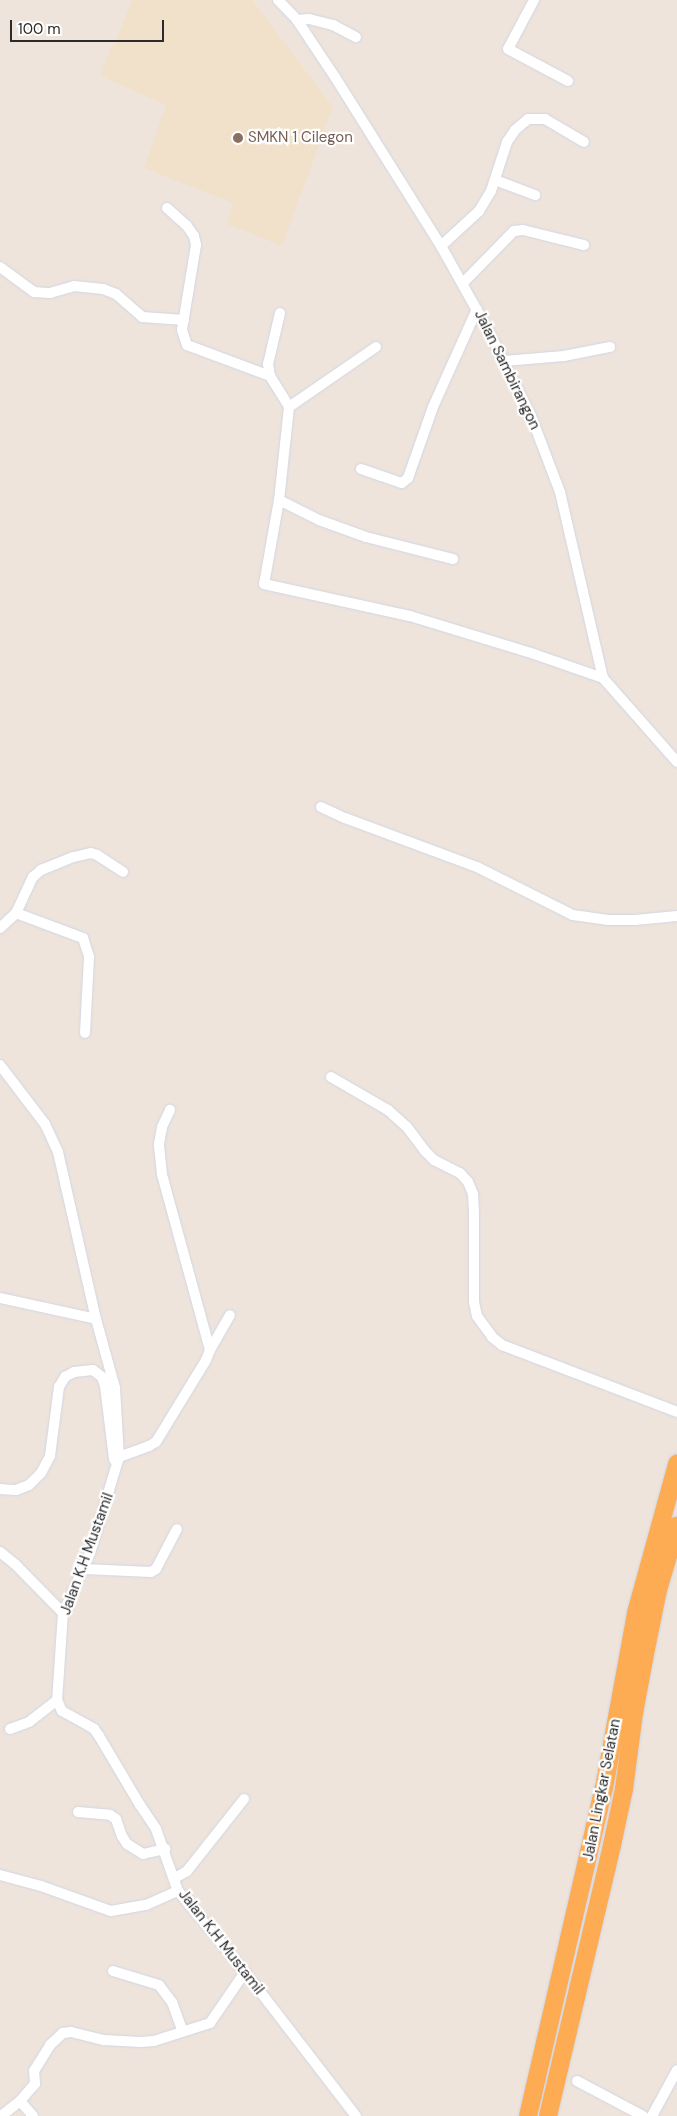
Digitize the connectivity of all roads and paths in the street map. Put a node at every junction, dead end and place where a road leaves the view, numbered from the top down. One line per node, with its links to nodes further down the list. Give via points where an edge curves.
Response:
1 (278, 0): 3 (street, Jalan Sambirangon)
2 (534, 0): 5 (street, via 508,50)
3 (297, 20): 4 (street, via 309,19 333,25); 11 (street, Jalan Sambirangon)
4 (356, 37)
5 (568, 81)
6 (584, 142): 7 (street, via 545,119 528,119 507,142)
7 (495, 180): 8 (street); 11 (street, via 479,211)
8 (535, 195)
9 (168, 208): 16 (street, via 187,226 196,245)
10 (584, 245): 13 (street, via 523,230 514,231)
11 (441, 246): 13 (street, Jalan Sambirangon)
12 (0, 267): 16 (street, via 34,292 50,293 74,286 103,290 116,294 142,317)
13 (462, 284): 14 (street, Jalan Sambirangon)
14 (477, 309): 19 (street, Jalan Sambirangon); 22 (street, via 433,407 408,478 402,483)
15 (280, 313): 20 (street, via 270,348)
16 (184, 320): 20 (street, via 184,338 191,348)
17 (610, 347): 19 (street, via 564,356)
18 (376, 348): 21 (street)
19 (504, 361): 25 (street, Jalan Sambirangon, via 534,424 560,492)
20 (270, 376): 21 (street)
21 (289, 407): 23 (street)
22 (361, 469)
23 (279, 500): 24 (street, via 366,538); 25 (street, via 264,584 410,616)
24 (453, 558)
25 (603, 678): 26 (street, Jalan Sambirangon)
26 (676, 759)
27 (321, 807): 30 (street, via 477,867 572,915 607,920)
28 (123, 872): 29 (street, via 98,855 91,853 74,857 41,870 33,877)
29 (16, 913): 31 (street); 32 (street, via 83,938 89,957)
30 (677, 916)
31 (0, 928)
32 (84, 1033)
33 (0, 1065): 38 (street, Jalan K.H Mustamil, via 45,1124 58,1152)
34 (332, 1077): 40 (street, via 388,1110 434,1160 468,1182 473,1194 474,1213 474,1302 477,1316 492,1337 502,1345)
35 (170, 1110): 39 (street, via 159,1144 162,1174)
36 (0, 1298): 38 (street)
37 (230, 1315): 39 (street)
38 (96, 1319): 41 (street, Jalan K.H Mustamil, via 115,1388)
39 (210, 1350): 41 (street, via 156,1442)
40 (677, 1412)
41 (119, 1457): 43 (street, Jalan K.H Mustamil)
42 (677, 1464): 67 (highway, Jalan Lingkar Selatan, via 636,1613 604,1788)
43 (116, 1472): 44 (street, via 106,1386 102,1377 93,1370 83,1370 65,1377 59,1387 50,1456 41,1473 16,1490); 48 (street, Jalan K.H Mustamil)
44 (0, 1489)
45 (677, 1526): 68 (highway, Jalan Lingkar Selatan, via 658,1590 624,1789)
46 (177, 1529): 48 (street, via 156,1569 151,1572)
47 (0, 1552): 49 (street)
48 (83, 1569): 49 (street, Jalan K.H Mustamil)
49 (63, 1613): 50 (street, Jalan K.H Mustamil)
50 (57, 1700): 51 (street, via 29,1722); 54 (street, Jalan K.H Mustamil, via 62,1711 94,1729)
51 (10, 1729)
52 (244, 1799): 56 (street, via 187,1871)
53 (78, 1812): 54 (street, via 110,1815 116,1819 127,1844 143,1854)
54 (165, 1849): 56 (street, Jalan K.H Mustamil)
55 (0, 1875): 57 (street, via 111,1911 146,1905)
56 (175, 1878): 57 (street, Jalan K.H Mustamil)
57 (178, 1891): 59 (street, Jalan K.H Mustamil)
58 (113, 1971): 60 (street, via 159,1985 172,2002)
59 (245, 1972): 60 (street, via 210,2023); 66 (street, Jalan K.H Mustamil)
60 (182, 2030): 63 (street, via 154,2041 140,2042 62,2033 50,2045 34,2071 35,2084)
61 (677, 2070): 70 (street)
62 (577, 2081): 69 (street)
63 (20, 2101): 64 (street); 65 (street)
64 (1, 2116)
65 (33, 2116)
66 (356, 2116)
67 (528, 2116)
68 (548, 2116)
69 (643, 2116)
70 (652, 2116)

